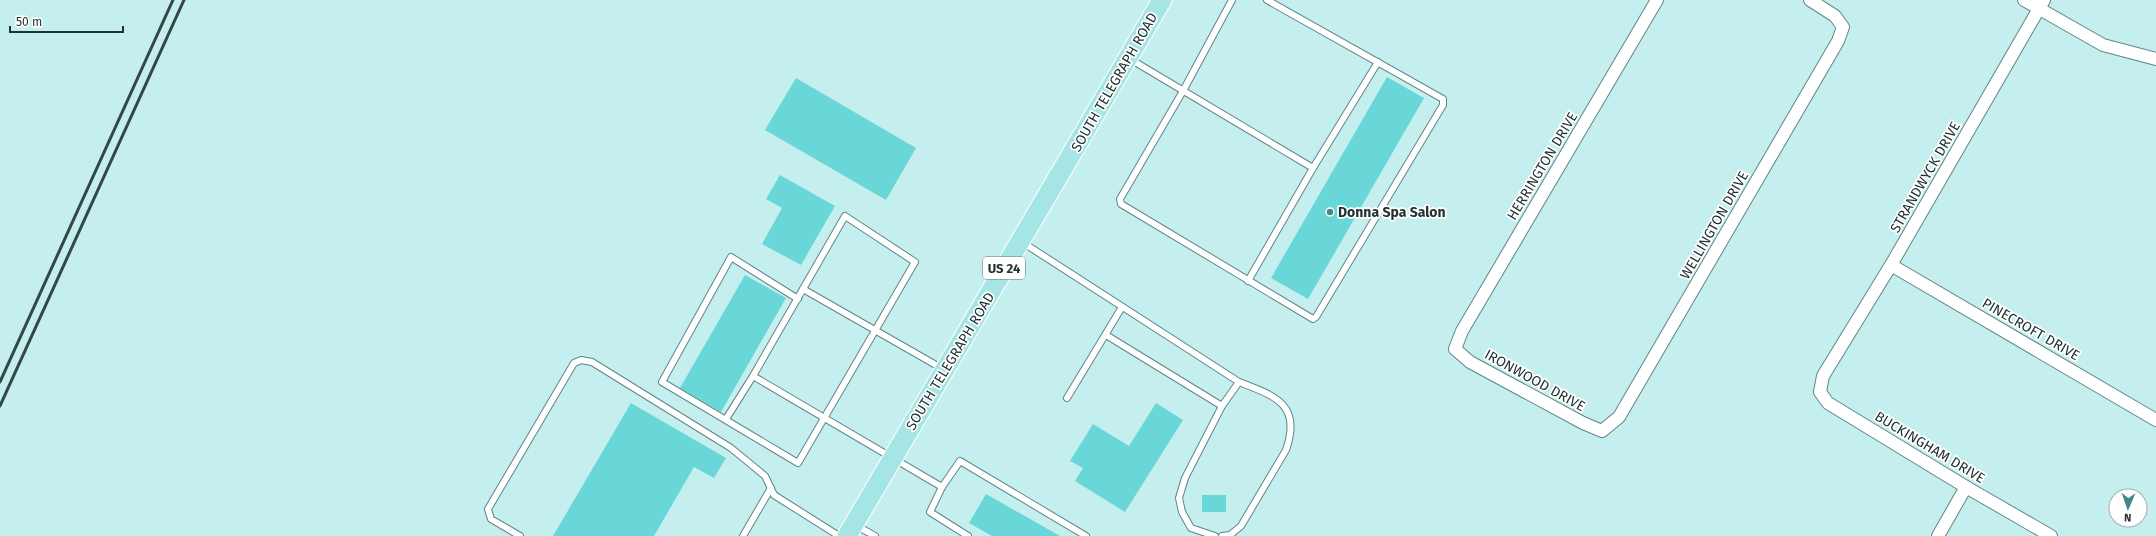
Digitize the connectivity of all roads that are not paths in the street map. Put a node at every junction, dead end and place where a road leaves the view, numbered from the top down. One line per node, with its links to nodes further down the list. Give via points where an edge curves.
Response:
1 (1162, 0): 8 (main road, SOUTH TELEGRAPH ROAD / US 24)
2 (1232, 0): 11 (lane)
3 (1267, 0): 10 (lane)
4 (1657, 0): 21 (street, HERRINGTON DRIVE, via 1462,331)
5 (1810, 0): 31 (street, WELLINGTON DRIVE, via 1835,16 1843,27 1838,41 1619,417)
6 (2024, 0): 7 (street)
7 (2042, 4): 9 (street, via 2103,45); 14 (street, STRANDWYCK DRIVE)
8 (1128, 58): 11 (lane); 13 (main road, SOUTH TELEGRAPH ROAD / US 24)
9 (2156, 59)
10 (1378, 62): 12 (lane); 15 (lane, via 1443,99 1443,105 1316,317 1311,318)
11 (1183, 90): 12 (lane); 15 (lane, via 1120,199 1121,204)
12 (1313, 168): 15 (lane)
13 (1020, 241): 18 (lane); 23 (main road, SOUTH TELEGRAPH ROAD / US 24)
14 (1891, 265): 22 (street, STRANDWYCK DRIVE); 30 (street, PINECROFT DRIVE)
15 (1248, 281)
16 (803, 289): 17 (lane); 19 (lane); 19 (lane, via 845,216 915,262)
17 (798, 299): 24 (lane); 29 (lane, via 732,257 662,382)
18 (1122, 307): 20 (lane); 25 (lane)
19 (876, 330): 23 (lane); 28 (lane)
20 (1106, 334): 26 (lane); 27 (lane)
21 (1455, 349): 31 (street, IRONWOOD DRIVE, via 1470,362 1583,424)
22 (1828, 368): 34 (street, BUCKINGHAM DRIVE, via 1823,376 1820,392 1828,403)
23 (944, 370): 32 (main road, SOUTH TELEGRAPH ROAD / US 24)
24 (753, 376): 28 (lane); 29 (lane)
25 (1239, 382): 27 (lane); 44 (lane, via 1270,394 1283,403 1290,420 1290,437 1286,450 1241,526 1230,535)
26 (1067, 398)
27 (1222, 406): 43 (lane, via 1185,478 1179,498 1182,512 1191,528)
28 (825, 419): 29 (lane, via 798,463); 32 (lane)
29 (726, 420)
30 (2156, 420)
31 (1602, 431)
32 (892, 459): 33 (lane); 36 (main road, SOUTH TELEGRAPH ROAD / US 24)
33 (942, 487): 41 (lane, via 930,510 931,514); 42 (lane, via 958,462 963,461)
34 (1966, 487): 45 (street); 46 (street, BUCKINGHAM DRIVE)
35 (771, 488): 37 (lane, via 765,476 731,448 592,362 582,360 574,363 488,509 491,519); 38 (lane); 39 (lane, via 774,495)
36 (850, 530): 40 (lane)
37 (520, 536)
38 (743, 536)
39 (839, 536)
40 (875, 536)
41 (968, 536)
42 (1086, 536)
43 (1215, 536)
44 (1222, 536)
45 (1938, 536)
46 (2051, 536)

